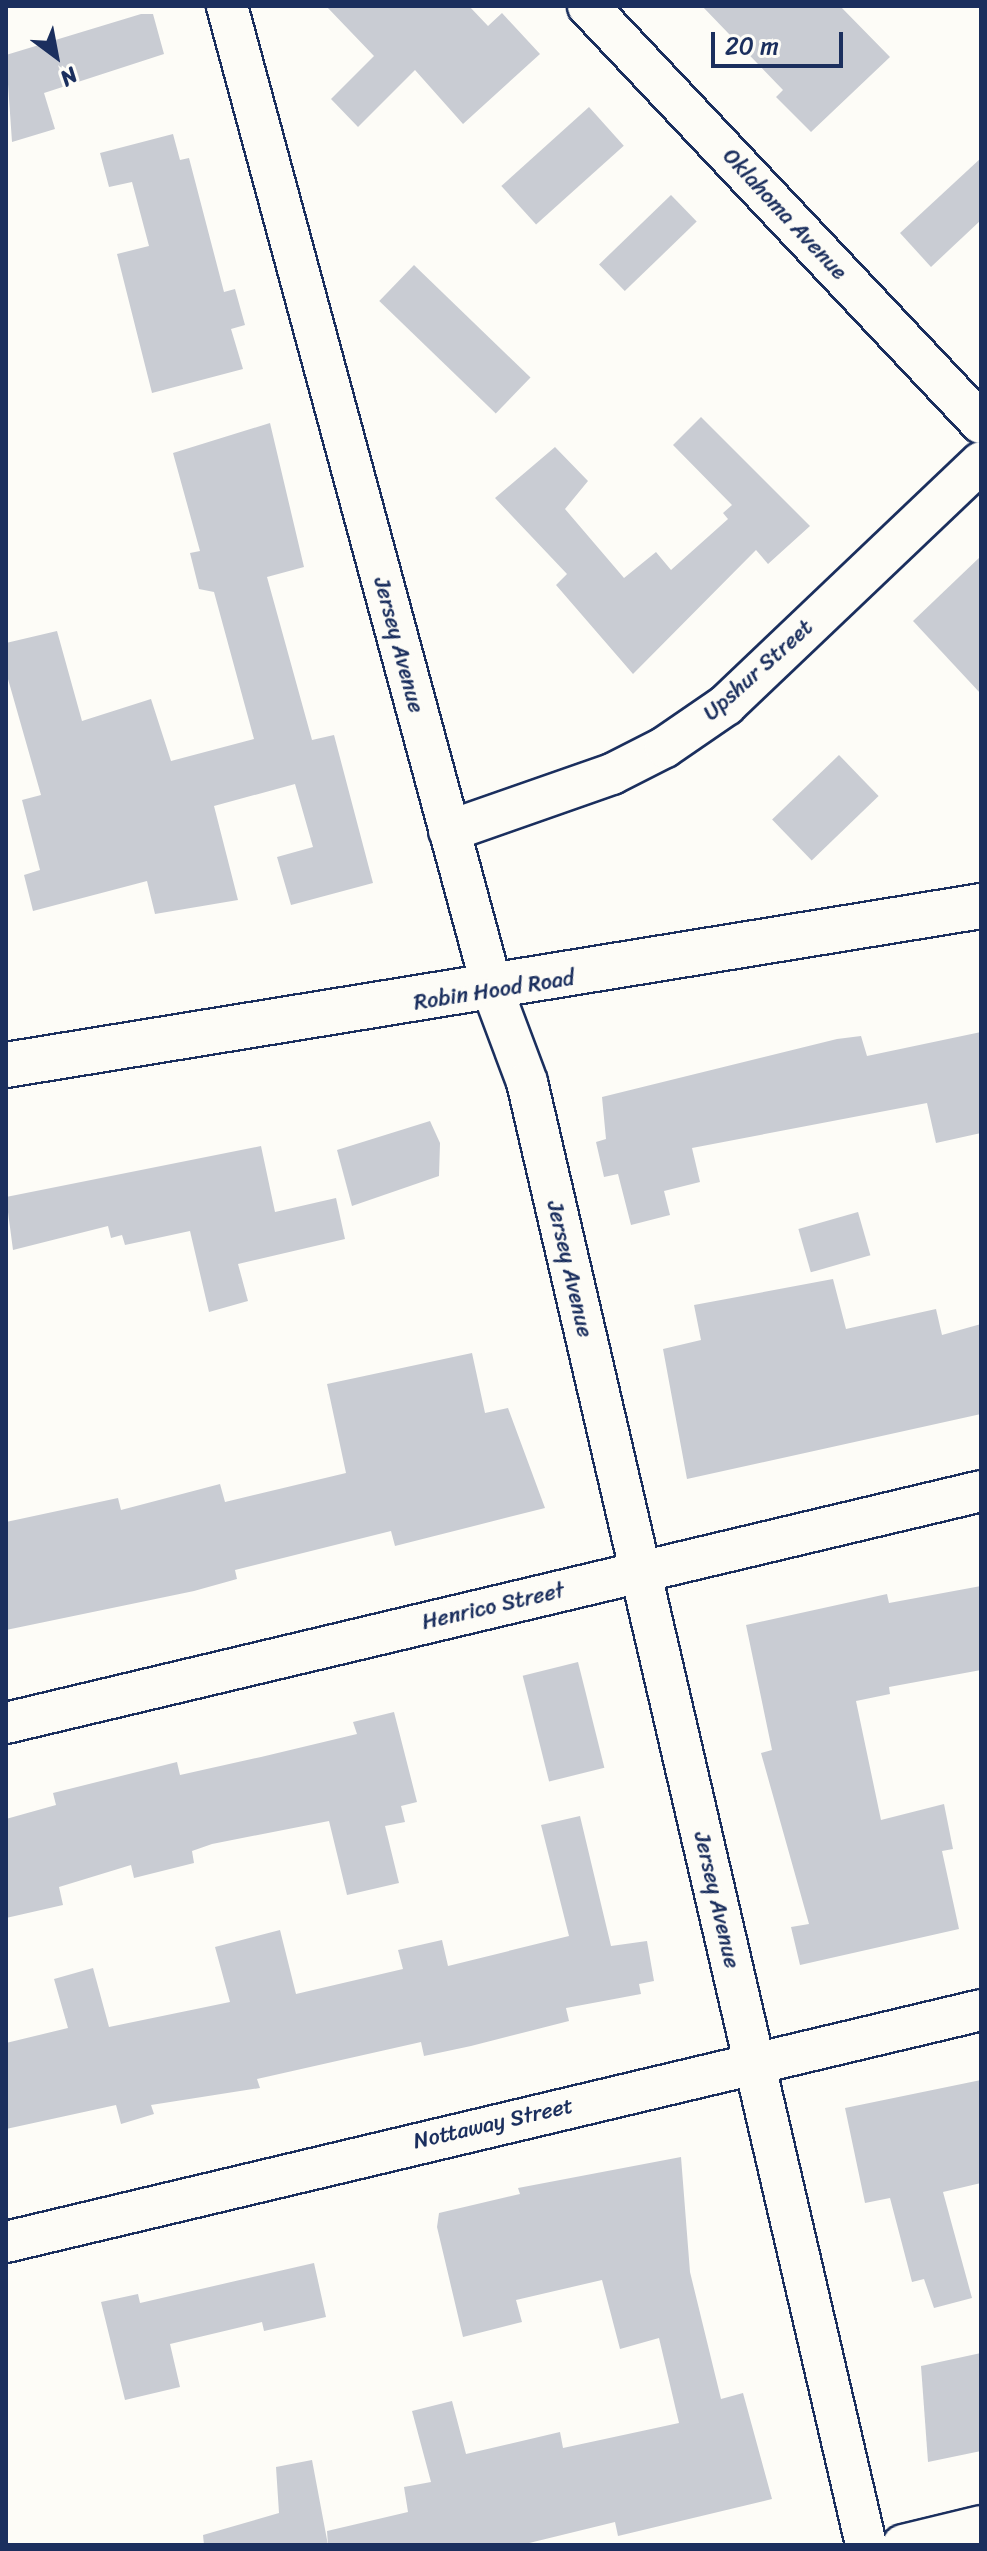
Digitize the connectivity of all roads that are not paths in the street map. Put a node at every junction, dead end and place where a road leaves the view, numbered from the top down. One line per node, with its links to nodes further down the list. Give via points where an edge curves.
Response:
1 (227, 6): 5 (street, Jersey Avenue)
2 (588, 6): 3 (street, Oklahoma Avenue)
3 (981, 423)
4 (981, 462): 5 (street, Upshur Street, via 701,722 612,774)
5 (449, 831): 7 (street, Jersey Avenue)
6 (981, 906): 7 (street, Robin Hood Road)
7 (493, 991): 8 (street, Robin Hood Road); 10 (street, Jersey Avenue, via 527,1082)
8 (6, 1065)
9 (981, 1491): 10 (street, Henrico Street)
10 (640, 1571): 11 (street, Henrico Street); 13 (street, Jersey Avenue)
11 (6, 1723)
12 (981, 2010): 13 (street, Nottaway Street)
13 (755, 2063): 14 (street, Nottaway Street); 16 (street, Jersey Avenue)
14 (6, 2242)
15 (981, 2526): 17 (street)
16 (866, 2545)
17 (903, 2545)

